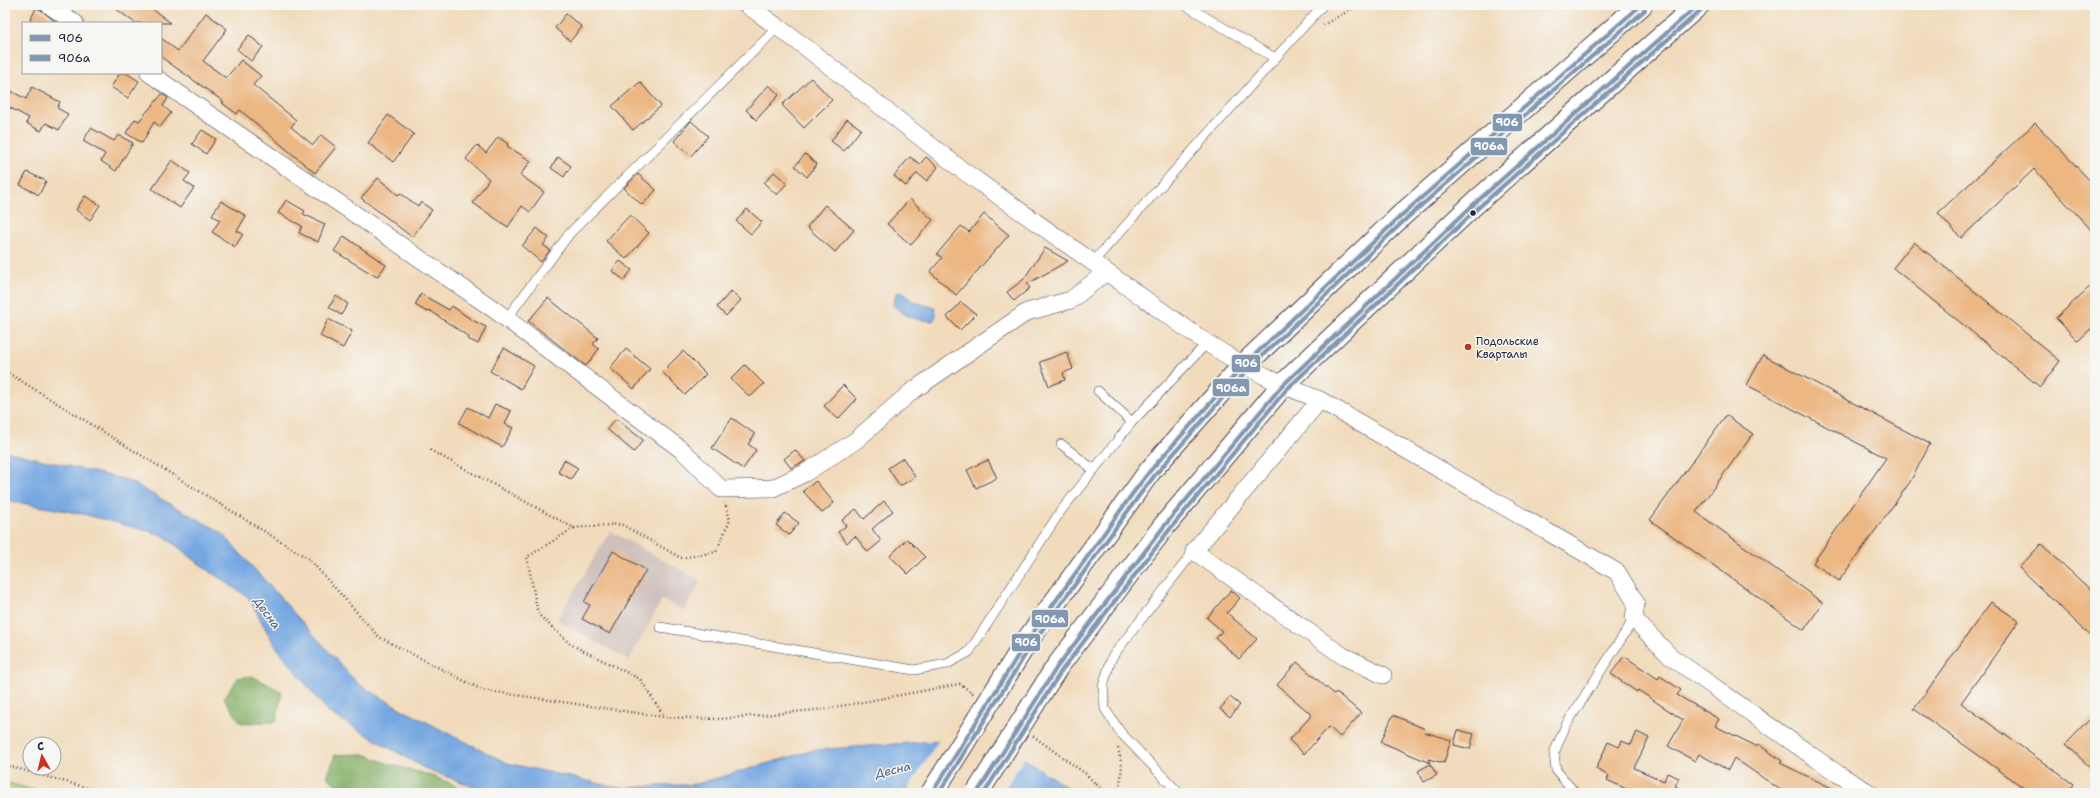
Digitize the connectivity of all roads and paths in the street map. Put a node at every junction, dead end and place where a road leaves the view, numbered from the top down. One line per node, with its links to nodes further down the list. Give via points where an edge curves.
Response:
1 (49, 5): 8 (street)
2 (746, 5): 9 (street)
3 (1185, 5): 11 (lane)
4 (1323, 5): 11 (lane)
5 (1360, 5): 10 (path)
6 (1641, 5): 16 (main road, via 1403,214)
7 (1698, 5): 18 (main road, via 1473,205)
8 (74, 22)
9 (778, 27): 13 (street, via 962,170); 14 (lane, via 570,233)
10 (1317, 27)
11 (1275, 58): 13 (lane)
12 (150, 74): 14 (street)
13 (1100, 267): 15 (street); 25 (street, via 1071,300 1027,312 911,392 855,441 805,472 773,488)
14 (507, 318): 25 (street, via 683,451)
15 (1207, 343): 16 (street); 21 (lane)
16 (1243, 366): 18 (street); 36 (main road, bridge, via 1150,471 1027,641)
17 (5, 371): 32 (path, via 309,559 379,637 482,690)
18 (1282, 386): 20 (street); 37 (main road, bridge, via 1166,525 1057,667)
19 (1098, 391): 21 (lane)
20 (1320, 400): 27 (street); 28 (street, via 1617,572 1636,603)
21 (1132, 422): 24 (lane)
22 (1061, 444): 24 (lane)
23 (430, 450): 26 (path)
24 (1094, 470): 29 (lane, via 1060,512 969,652 947,664 914,670)
25 (721, 489): 26 (path, via 730,520 716,552 681,558 621,524)
26 (574, 528): 32 (path, via 527,557 538,614 570,644 640,679)
27 (1194, 551): 30 (street, via 1342,656); 33 (lane, via 1112,657 1103,686 1105,709)
28 (1634, 619): 40 (lane, via 1566,725 1554,753 1556,770); 41 (street, via 1670,656 1838,774)
29 (660, 627)
30 (1383, 675)
31 (960, 684): 32 (path, via 826,708 720,719)
32 (664, 717)
33 (1113, 720): 38 (path, via 1122,766); 39 (lane, via 1121,733)
34 (5, 765): 35 (path)
35 (106, 793)
36 (932, 793)
37 (977, 793)
38 (1119, 793)
39 (1179, 793)
40 (1575, 793)
41 (1870, 793)

